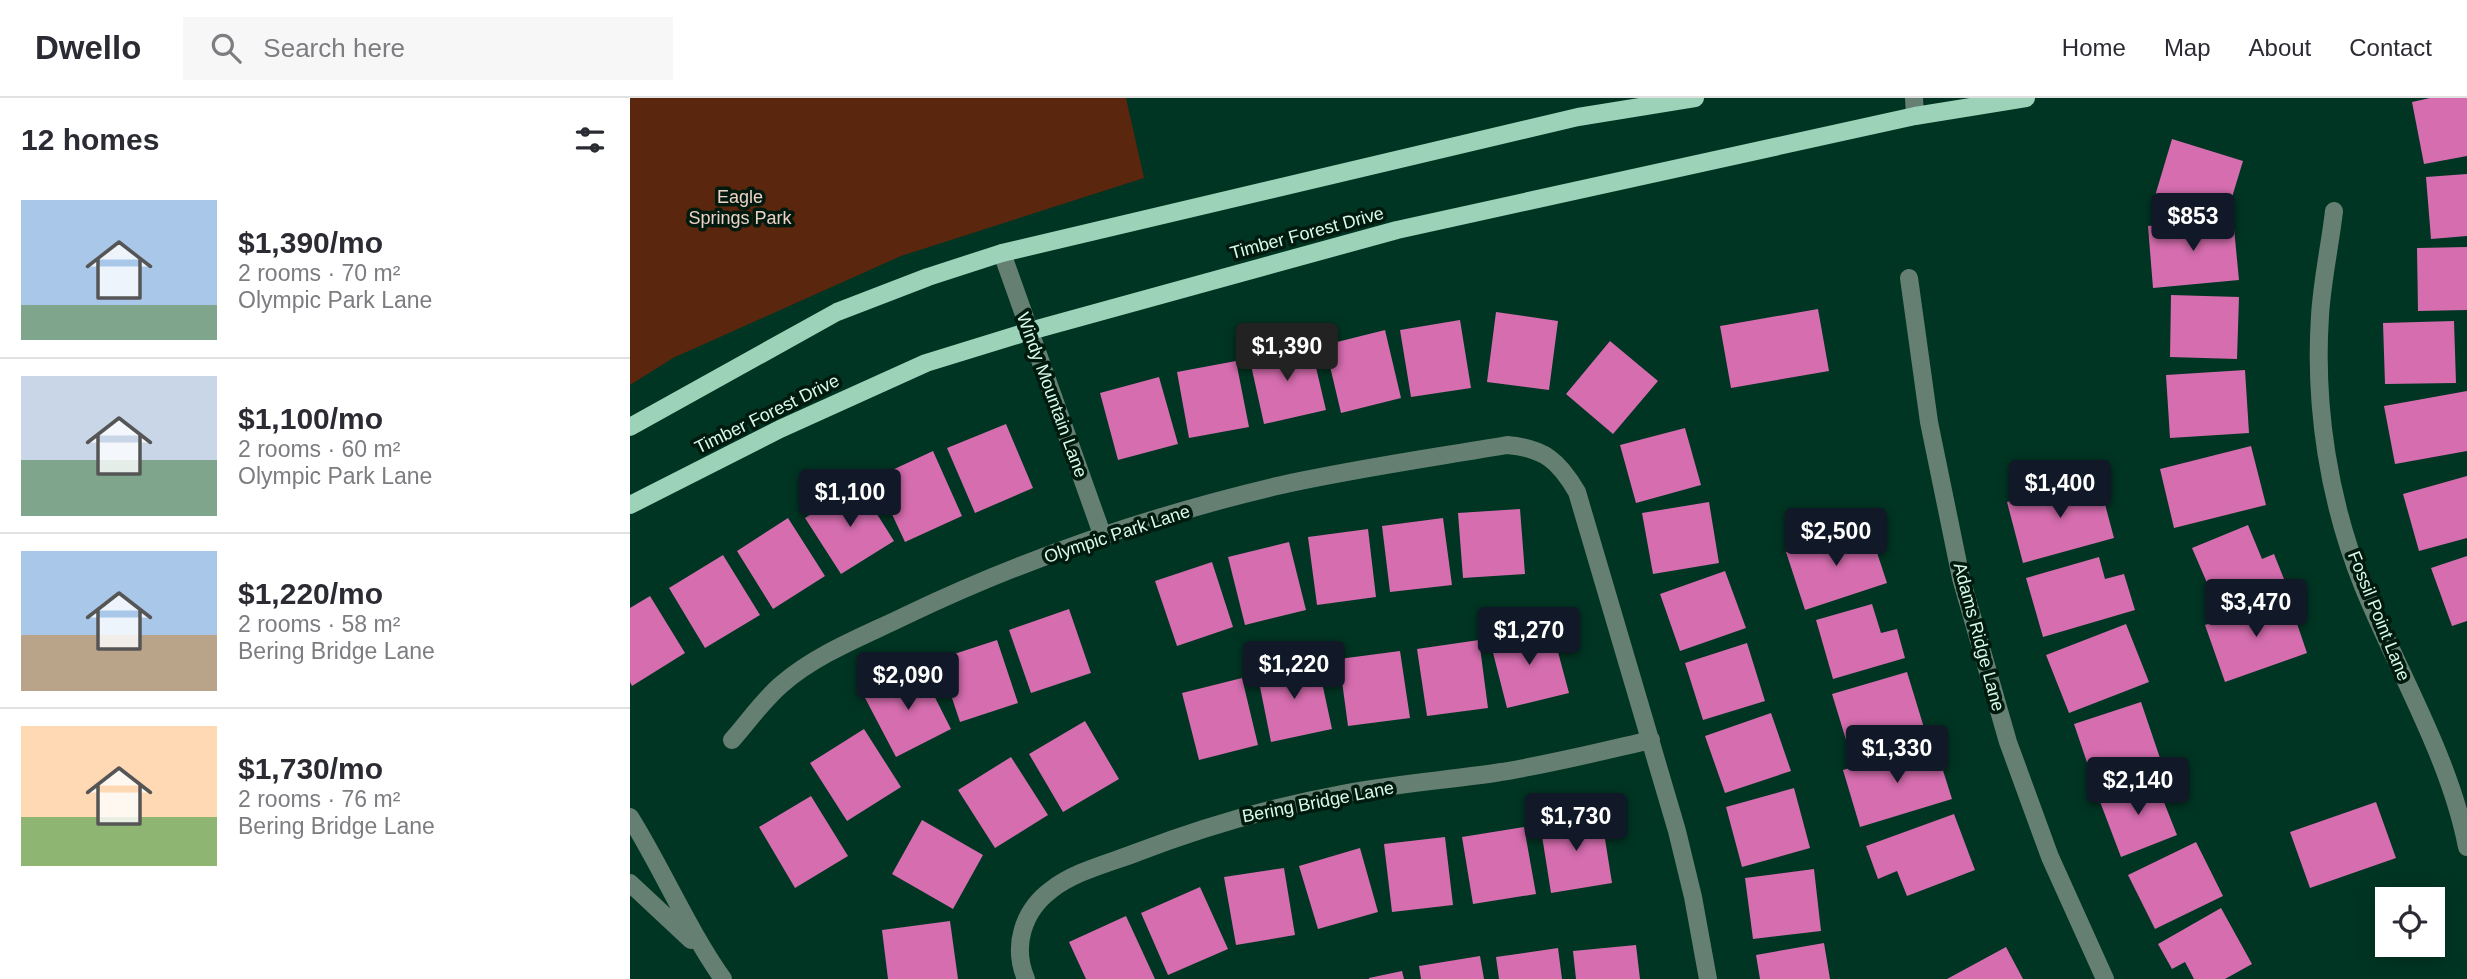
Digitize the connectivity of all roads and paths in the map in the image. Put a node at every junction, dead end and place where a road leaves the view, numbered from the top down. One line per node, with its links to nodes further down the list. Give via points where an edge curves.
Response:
1 (1695, 98): 5 (main road, via 1578,117)
2 (2026, 98): 3 (main road, Timber Forest Drive)
3 (1914, 107): 7 (main road, Timber Forest Drive, via 1397,230)
4 (2334, 211): 14 (street, Fossil Point Lane, via 2320,315 2324,440 2362,584 2453,794)
5 (1002, 253): 7 (street, Windy Mountain Lane); 8 (main road, via 837,312)
6 (1909, 278): 20 (street, Adams Ridge Lane, via 1929,422 1961,578 2008,742 2050,857)
7 (1030, 331): 9 (main road, Timber Forest Drive, via 926,362); 10 (street, Windy Mountain Lane)
8 (630, 427)
9 (630, 505)
10 (1103, 537): 11 (street, Olympic Park Lane, via 1008,570 816,659 780,686); 12 (street, Olympic Park Lane, via 1221,500 1368,468 1507,445 1528,447 1564,470 1577,492)
11 (732, 740)
12 (1651, 740): 18 (street, Bering Bridge Lane, via 1497,773 1348,793 1250,815 1077,875 1051,889 1030,910 1020,936); 19 (street, via 1680,844)
13 (630, 817): 16 (street)
14 (2467, 846)
15 (630, 883): 16 (street)
16 (702, 950): 17 (street)
17 (723, 979)
18 (1026, 979)
19 (1708, 979)
20 (2105, 979)

